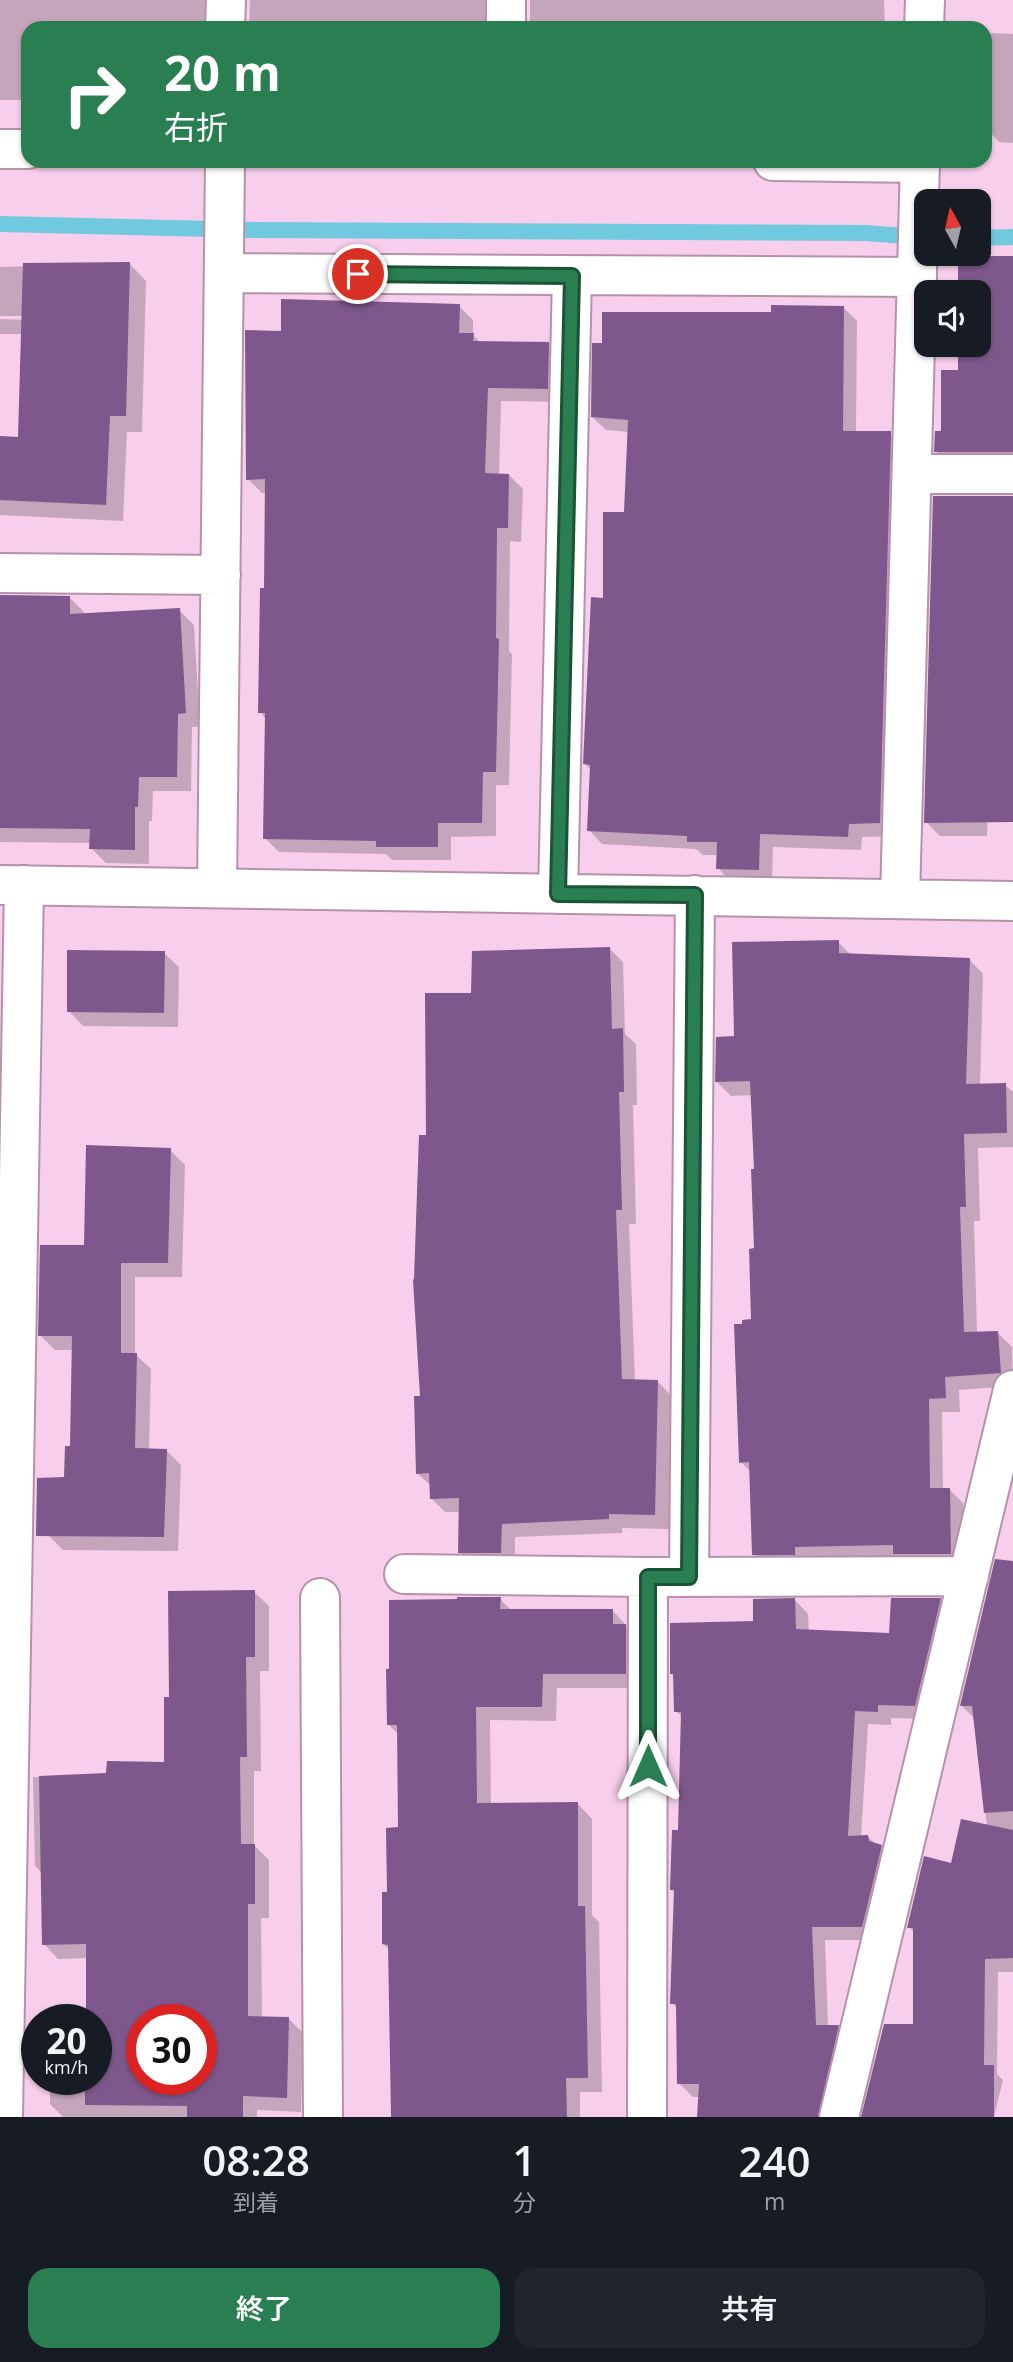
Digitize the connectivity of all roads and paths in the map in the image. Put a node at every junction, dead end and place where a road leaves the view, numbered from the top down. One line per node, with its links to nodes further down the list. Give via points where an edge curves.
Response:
1 (226, 0): 4 (street)
2 (506, 0): 5 (street)
3 (925, 0): 6 (street)
4 (225, 21)
5 (506, 21)
6 (924, 21)
7 (0, 149): 8 (street)
8 (21, 149)
9 (887, 168): 11 (street)
10 (225, 169): 12 (street)
11 (920, 170): 13 (street)
12 (223, 262): 14 (street); 18 (street)
13 (917, 267): 14 (street); 15 (street)
14 (572, 276): 21 (street)
15 (912, 474): 16 (street); 23 (street)
16 (1013, 474)
17 (0, 573): 18 (street)
18 (221, 575): 20 (street)
19 (12, 885): 20 (street); 31 (street)
20 (217, 888): 21 (street)
21 (558, 894): 22 (street)
22 (695, 895): 23 (street); 29 (street)
23 (900, 899): 24 (street)
24 (1013, 901)
25 (1013, 1390): 27 (street)
26 (404, 1574): 28 (street)
27 (969, 1576): 29 (street); 34 (street)
28 (648, 1577): 29 (street); 33 (street)
29 (689, 1577)
30 (320, 1598): 32 (street)
31 (3, 2117)
32 (323, 2117)
33 (647, 2117)
34 (839, 2117)

